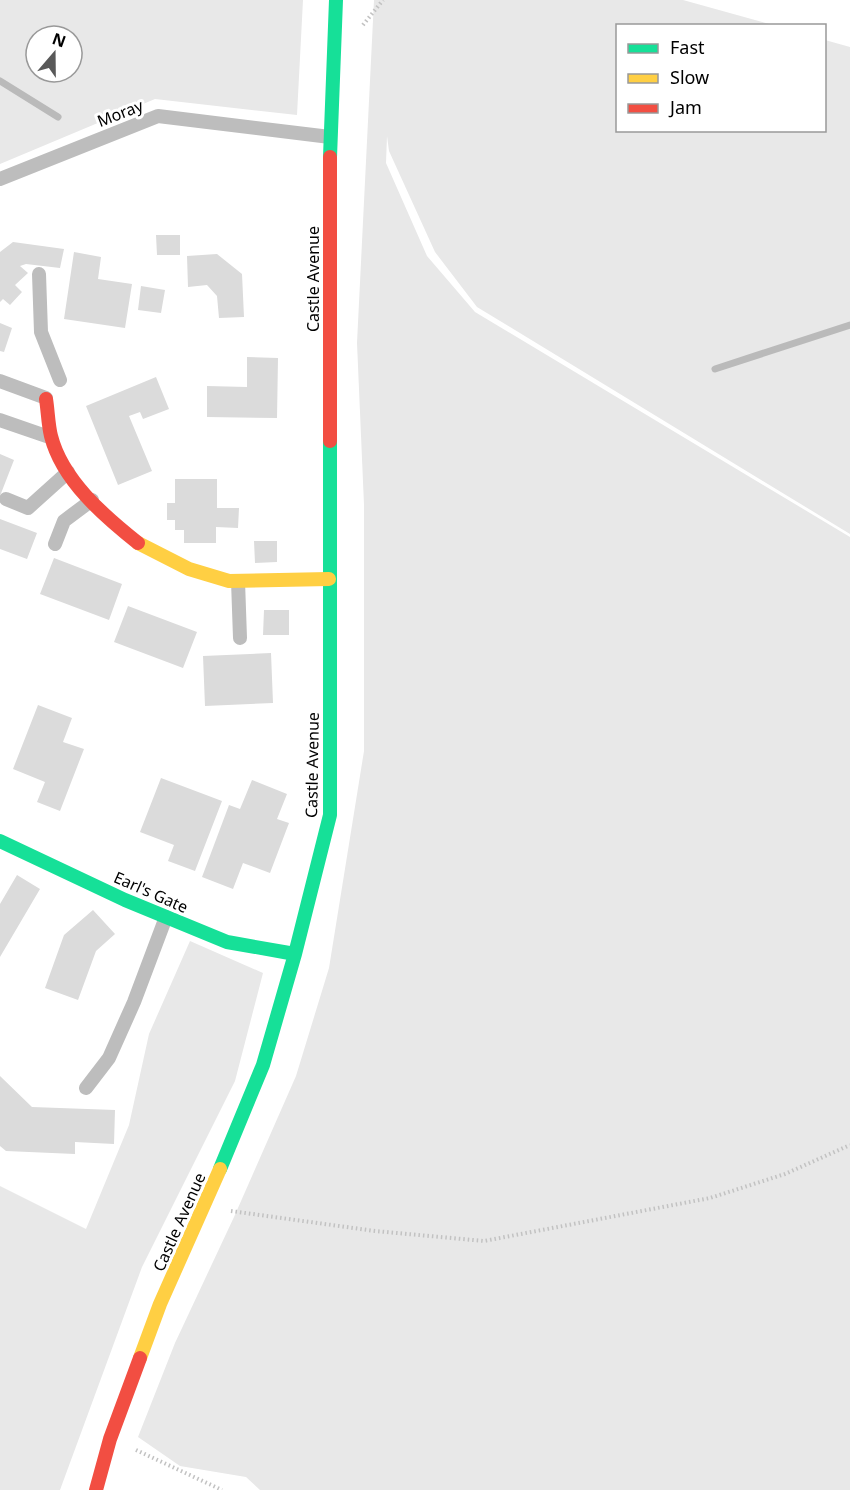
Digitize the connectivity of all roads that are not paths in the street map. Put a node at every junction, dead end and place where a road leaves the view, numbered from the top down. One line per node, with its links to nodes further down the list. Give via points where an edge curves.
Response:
1 (336, 0): 2 (street, Castle Avenue)
2 (330, 137): 3 (lane, Moray, via 159,116); 14 (street, Castle Avenue)
3 (0, 179)
4 (39, 274): 5 (lane, via 41,332)
5 (60, 380)
6 (0, 381): 7 (lane)
7 (46, 399): 9 (street)
8 (0, 420): 9 (lane)
9 (51, 437): 10 (street)
10 (69, 472): 11 (lane, via 28,508); 12 (street)
11 (6, 499)
12 (92, 500): 13 (lane, via 63,521); 15 (street, via 106,518 145,549 189,569)
13 (55, 544)
14 (329, 579): 15 (street); 19 (street, Castle Avenue, via 330,816)
15 (238, 581): 16 (lane)
16 (240, 638)
17 (0, 841): 18 (street, Earl's Gate)
18 (166, 917): 19 (street, Earl's Gate, via 227,942); 20 (lane, via 109,1058)
19 (295, 954): 21 (street, Castle Avenue, via 263,1065 160,1304 110,1439)
20 (86, 1088)
21 (96, 1490)

